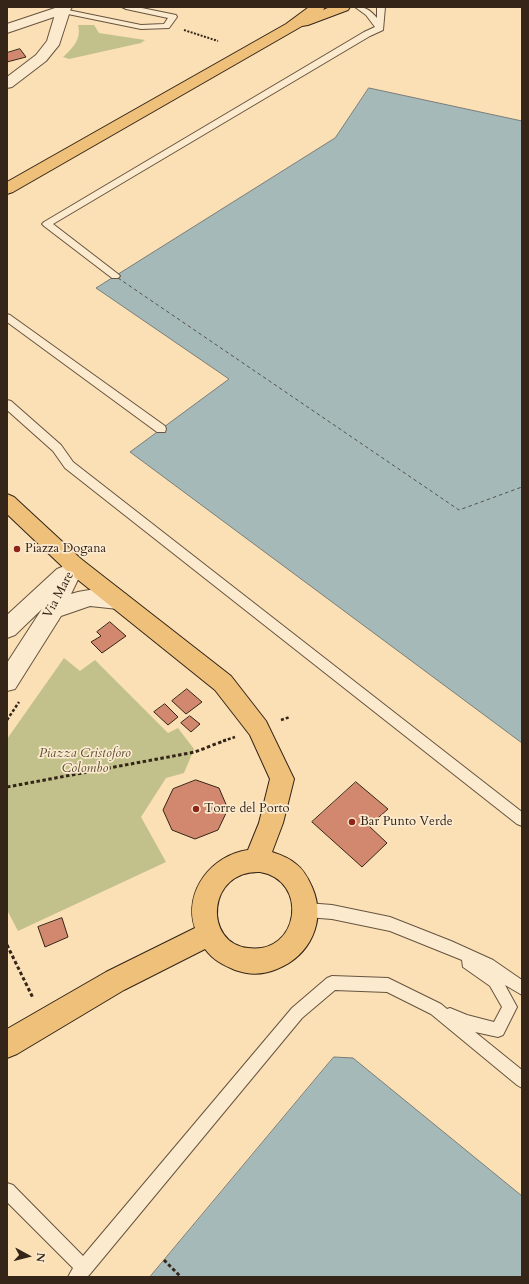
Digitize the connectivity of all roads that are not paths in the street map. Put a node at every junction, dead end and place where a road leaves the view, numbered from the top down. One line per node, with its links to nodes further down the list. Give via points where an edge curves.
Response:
1 (126, 7): 6 (lane, via 173,16 166,26 140,27)
2 (318, 7): 7 (main road)
3 (343, 7): 7 (main road)
4 (359, 7): 8 (lane, via 369,13)
5 (381, 7): 8 (lane)
6 (64, 9): 9 (street); 10 (street, via 54,42 41,58)
7 (291, 27): 11 (main road)
8 (380, 28): 12 (lane, via 47,224)
9 (7, 29)
10 (7, 84)
11 (7, 189)
12 (115, 276)
13 (7, 317): 15 (lane)
14 (7, 404): 23 (lane, via 57,448 69,465)
15 (161, 429)
16 (7, 502): 17 (main road)
17 (74, 565): 18 (main road); 19 (street, Via Mare); 20 (street, Via Mare)
18 (118, 600): 19 (street, via 90,597 75,600); 24 (main road, via 223,683 258,728 282,779 271,823)
19 (53, 610): 21 (street, Via Mare)
20 (8, 627): 21 (street)
21 (32, 644): 22 (street, Via Mare)
22 (7, 682)
23 (522, 820)
24 (256, 861): 25 (main road, via 275,865 292,876 306,898); 26 (main road, via 241,863 227,869 208,891 203,905 204,920)
25 (307, 910): 26 (main road, via 305,925 299,938 276,956 260,960 245,960 231,955 218,946); 27 (lane, via 332,912 390,924)
26 (209, 934): 30 (main road, via 115,981)
27 (446, 946): 28 (lane, via 488,965); 29 (lane, via 495,982 510,1007 498,1030 466,1022)
28 (522, 988)
29 (436, 1009): 31 (lane); 33 (lane, via 388,985 332,983 297,1013)
30 (7, 1044)
31 (522, 1080)
32 (7, 1191): 33 (lane)
33 (80, 1272)

